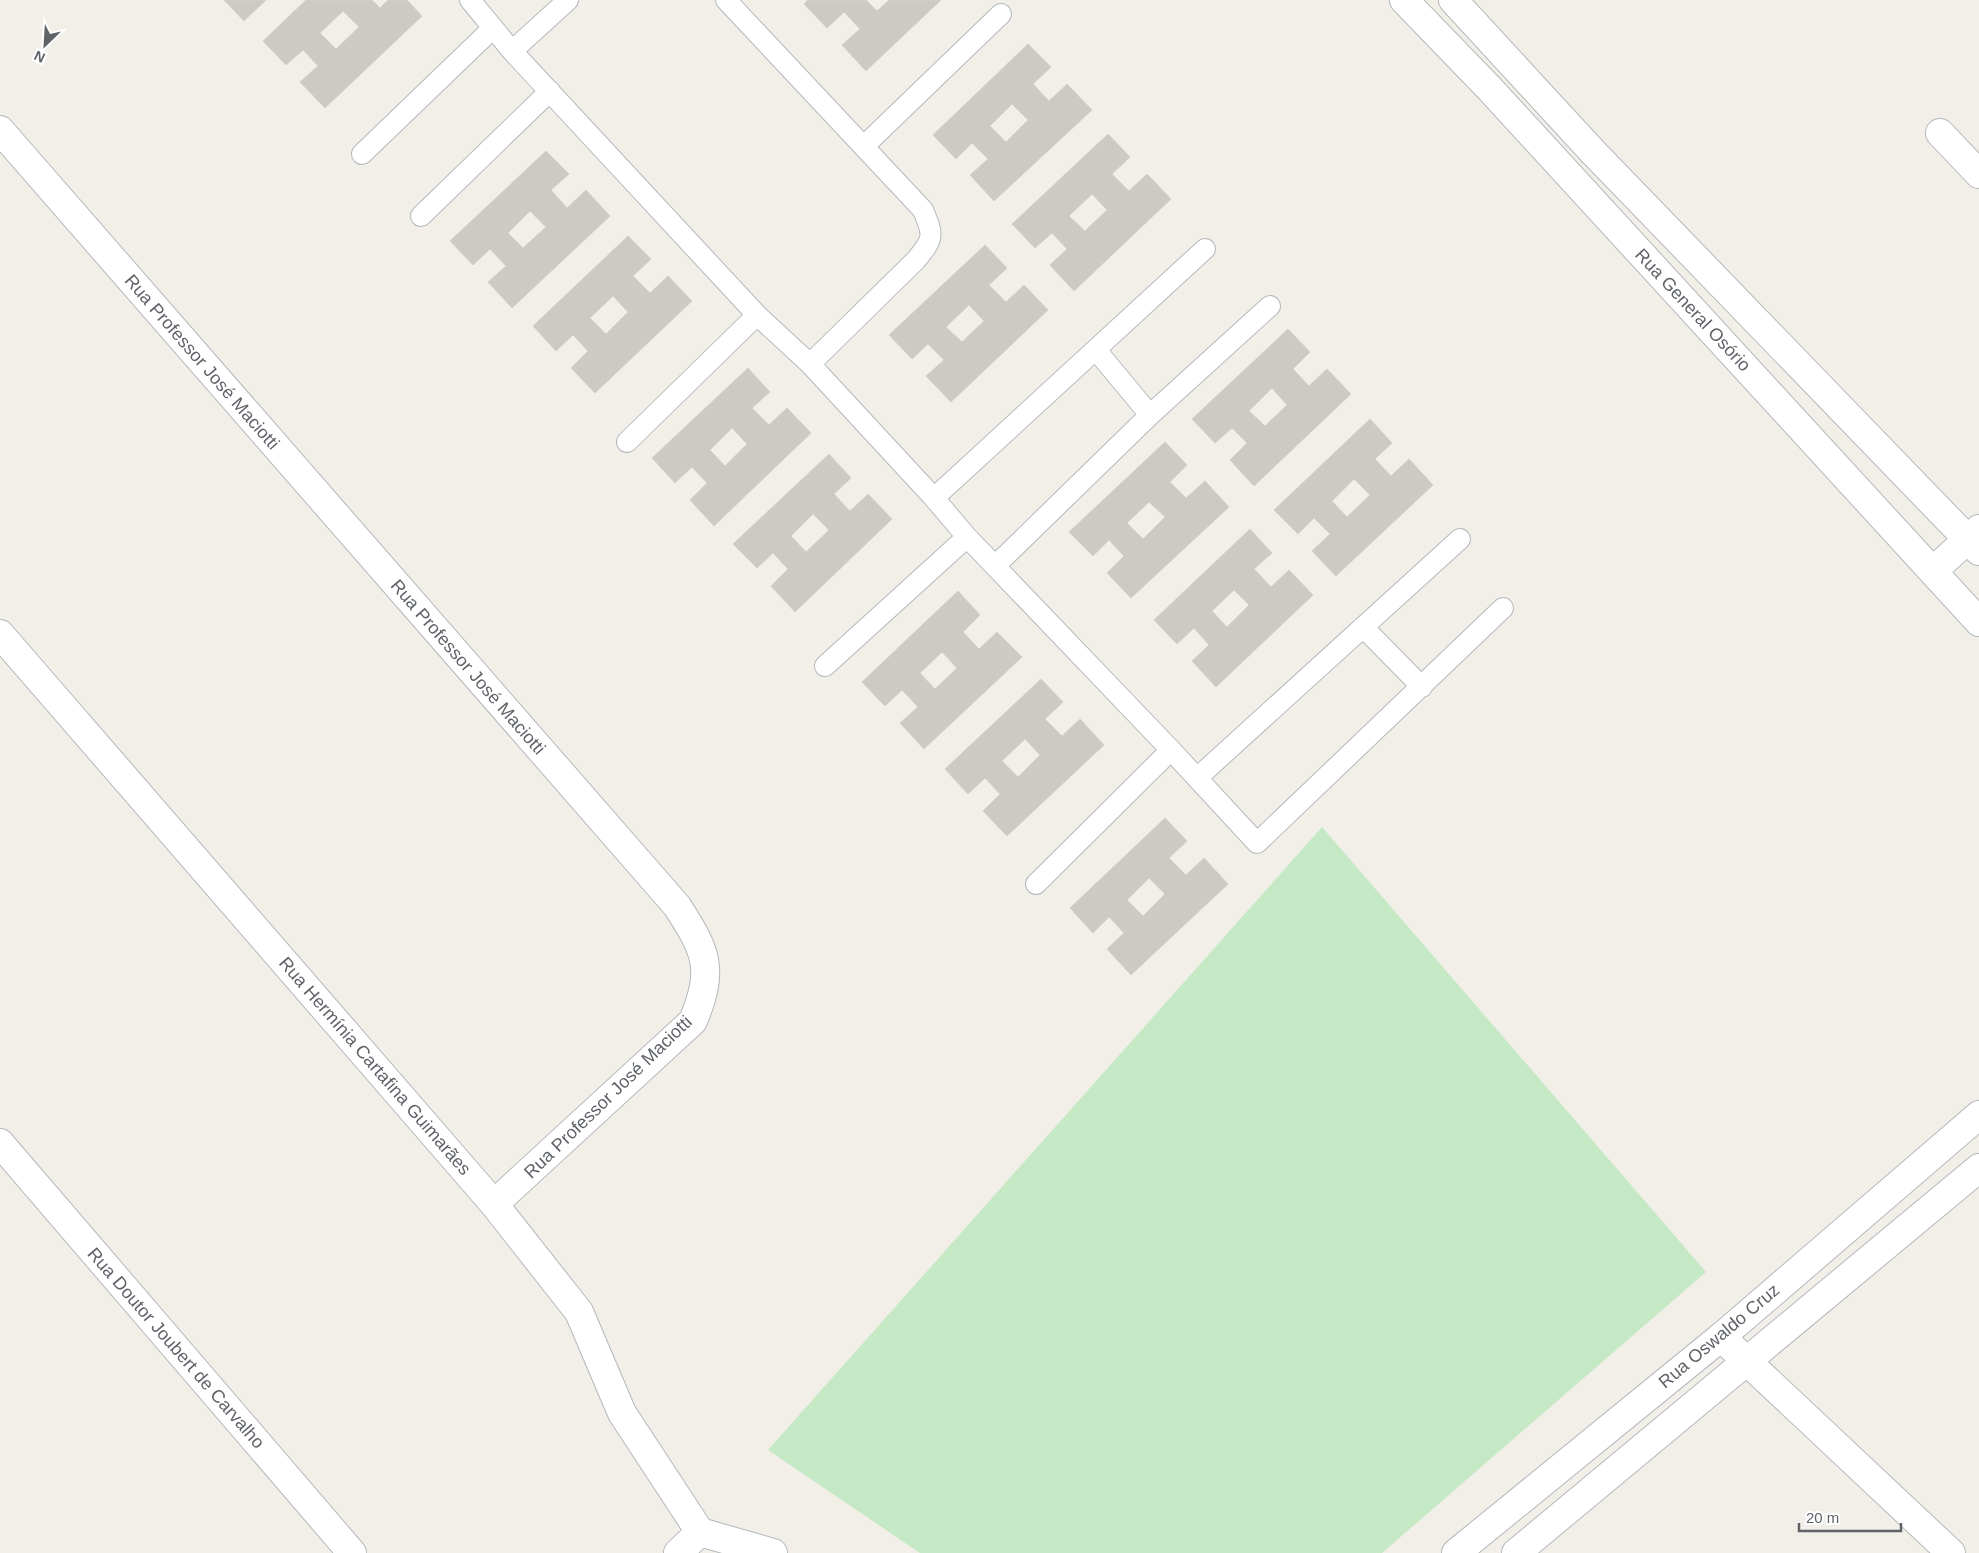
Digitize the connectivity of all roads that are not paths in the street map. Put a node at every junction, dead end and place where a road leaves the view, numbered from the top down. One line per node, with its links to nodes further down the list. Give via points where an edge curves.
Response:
1 (470, 0): 7 (lane)
2 (568, 0): 8 (lane)
3 (1404, 0): 16 (street, Rua General Osório)
4 (1453, 0): 13 (street)
5 (731, 2): 12 (lane)
6 (1001, 14): 12 (lane)
7 (493, 28): 8 (lane); 14 (lane)
8 (512, 51): 9 (lane)
9 (550, 91): 17 (lane); 20 (lane)
10 (0, 130): 43 (street, Rua Professor José Maciotti, via 677,906 694,933 704,956 707,978 693,1021)
11 (1940, 133): 15 (street)
12 (864, 146): 22 (lane, via 923,210 931,230 929,244)
13 (1593, 152): 16 (street); 28 (street)
14 (362, 154)
15 (1979, 174)
16 (1568, 175): 30 (street, Rua General Osório)
17 (421, 216)
18 (1205, 249): 21 (lane)
19 (1270, 306): 23 (lane)
20 (757, 315): 22 (lane); 24 (lane)
21 (1096, 350): 23 (lane); 25 (lane)
22 (810, 364): 25 (lane)
23 (1150, 415): 29 (lane)
24 (627, 442)
25 (934, 498): 26 (lane)
26 (967, 537): 29 (lane); 35 (lane)
27 (1460, 539): 33 (lane)
28 (1975, 540): 30 (street)
29 (995, 566): 37 (lane)
30 (1933, 571): 32 (street, Rua General Osório)
31 (1503, 608): 36 (lane)
32 (1979, 622)
33 (1363, 627): 36 (lane); 38 (lane)
34 (0, 634): 43 (street, Rua Hermínia Cartafina Guimarães)
35 (825, 666)
36 (1422, 687): 38 (lane, via 1257,843)
37 (1171, 750): 38 (lane); 39 (lane)
38 (1197, 778)
39 (1036, 884)
40 (1979, 1115): 44 (street, Rua Oswaldo Cruz)
41 (0, 1143): 47 (street, Rua Doutor Joubert de Carvalho)
42 (1979, 1168): 45 (street, Rua Oswaldo Cruz)
43 (494, 1204): 46 (street, Rua Hermínia Cartafina Guimarães, via 580,1312 622,1413)
44 (1721, 1337): 45 (street); 50 (street, Rua Oswaldo Cruz)
45 (1747, 1362): 51 (street, Rua Oswaldo Cruz); 52 (street)
46 (700, 1532): 48 (street); 49 (street)
47 (352, 1553)
48 (678, 1553)
49 (773, 1553)
50 (1456, 1553)
51 (1516, 1553)
52 (1952, 1553)

